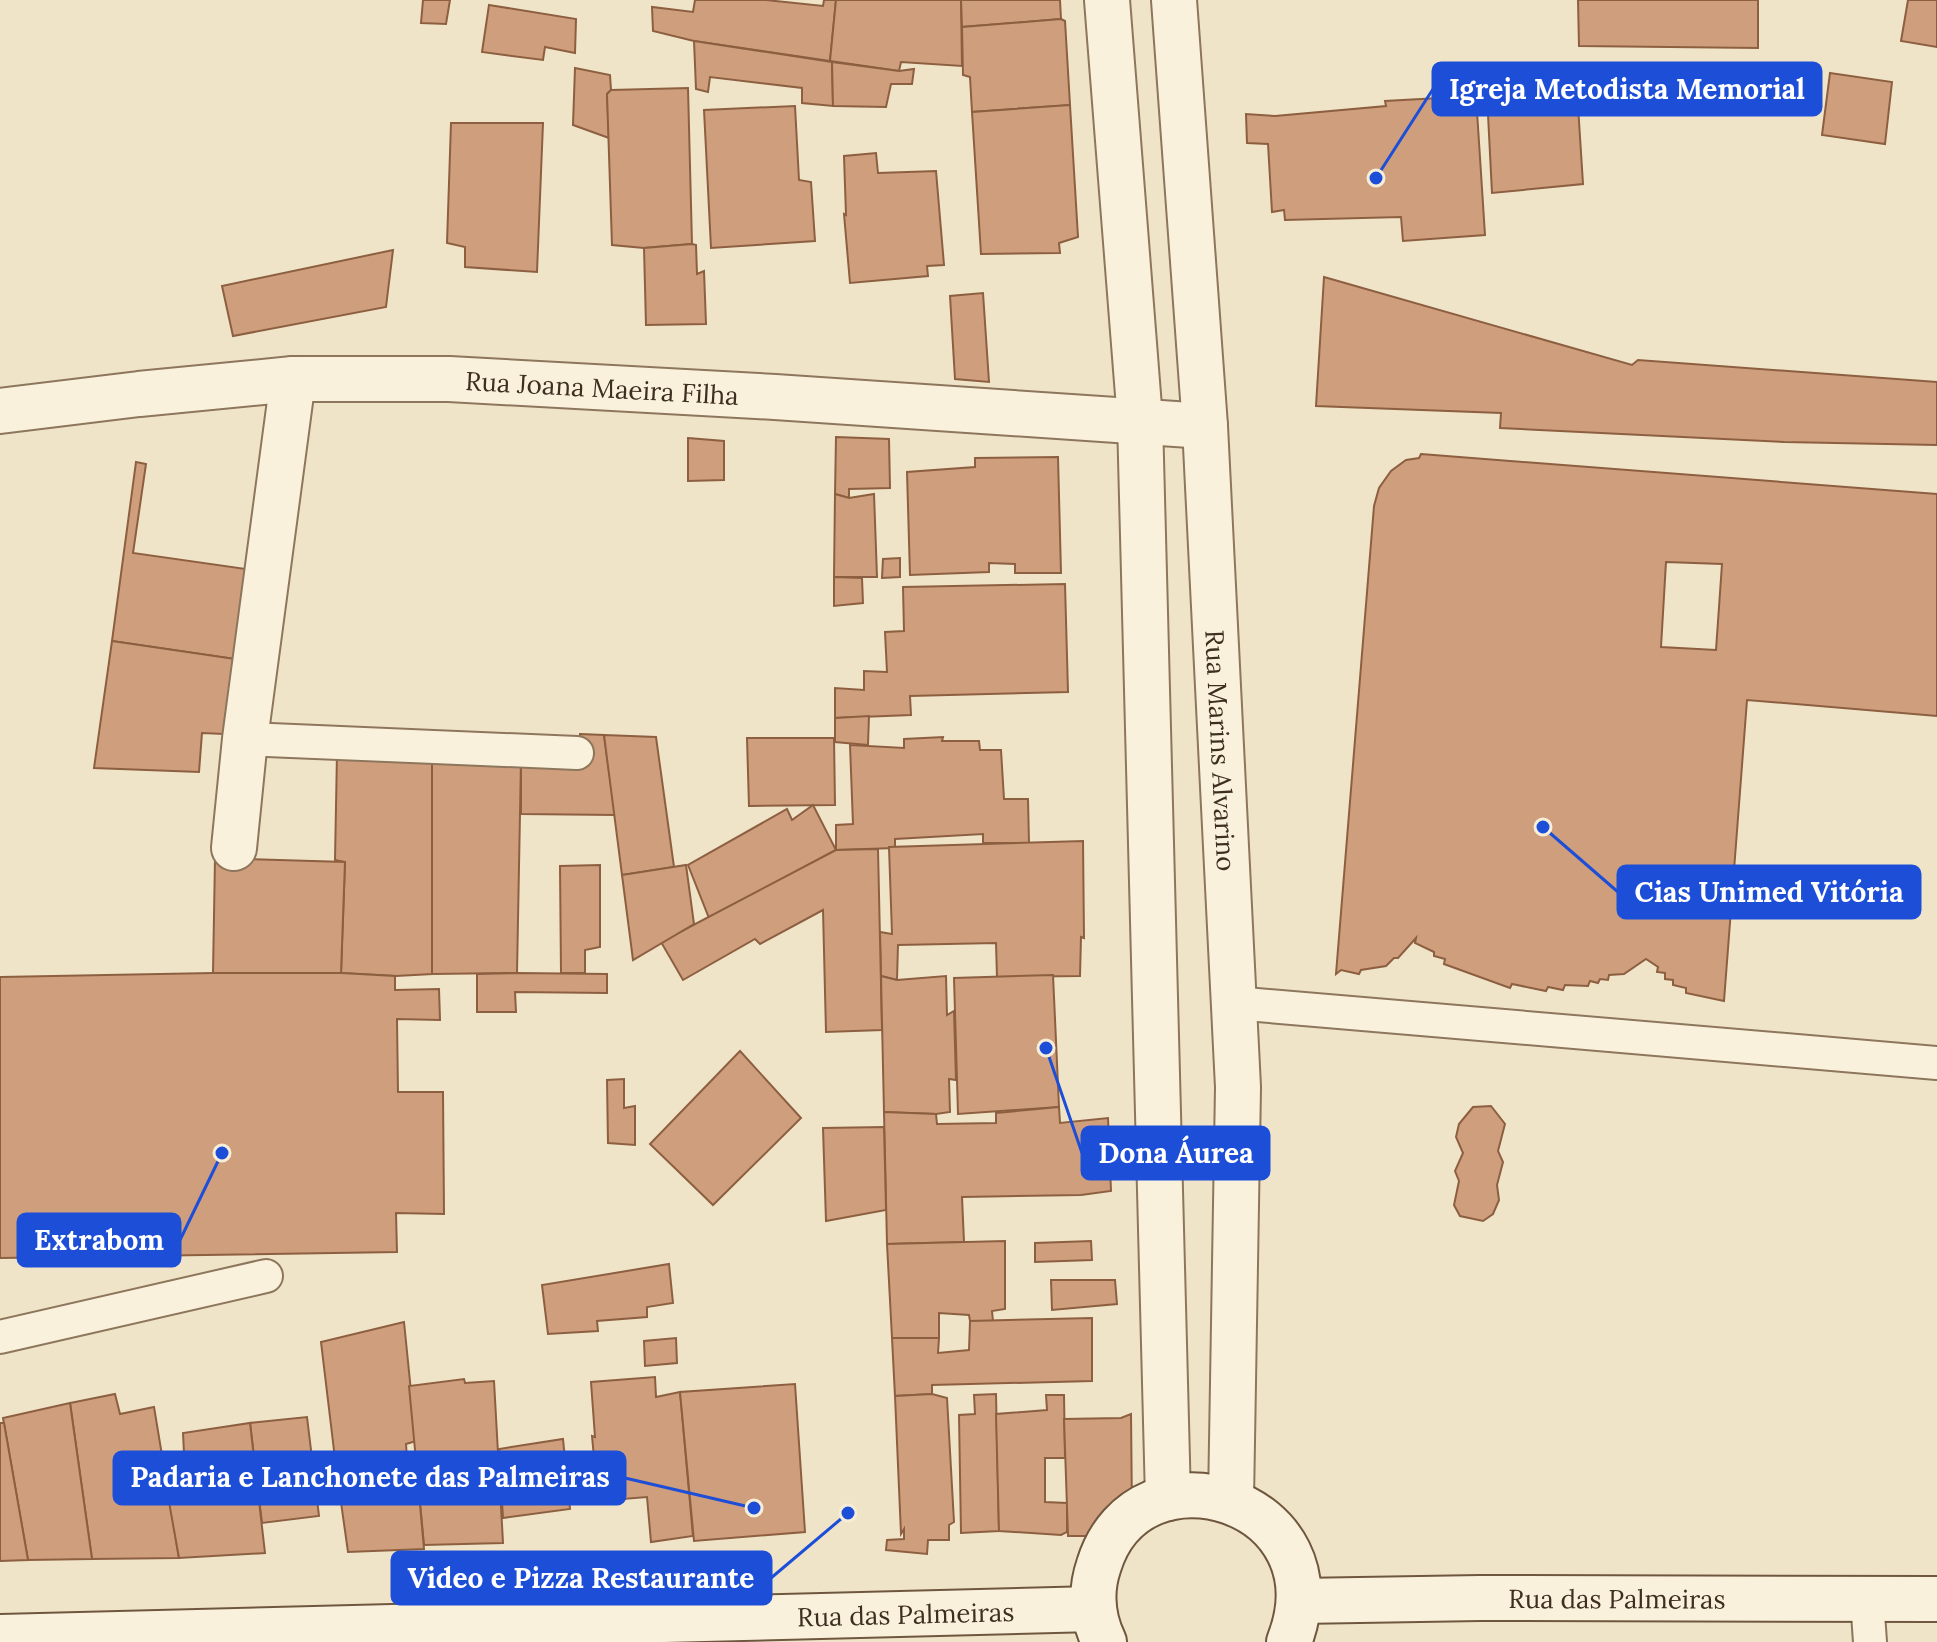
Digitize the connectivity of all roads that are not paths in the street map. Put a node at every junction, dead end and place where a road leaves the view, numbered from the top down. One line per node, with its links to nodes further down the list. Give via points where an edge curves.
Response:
1 (1107, 0): 5 (street)
2 (1174, 0): 6 (street, Rua Marins Alvarino)
3 (293, 379): 4 (street, Rua Joana Maeira Filha); 5 (street, Rua Joana Maeira Filha, via 449,379); 7 (street)
4 (0, 411)
5 (1140, 420): 6 (street, Rua Joana Maeira Filha); 14 (street)
6 (1205, 426): 10 (street, Rua Marins Alvarino)
7 (245, 739): 8 (lane); 9 (street)
8 (577, 753)
9 (234, 848)
10 (1234, 1003): 11 (lane); 15 (street, Rua Marins Alvarino, via 1238,1087)
11 (1937, 1063)
12 (266, 1276): 13 (lane)
13 (0, 1337)
14 (1168, 1498): 15 (street, via 1193,1495); 19 (street, via 1135,1515 1110,1540 1096,1573)
15 (1231, 1501): 18 (street, via 1262,1518 1284,1545 1298,1577)
16 (1867, 1599): 17 (street, Rua das Palmeiras); 18 (street, Rua das Palmeiras, via 1480,1598); 21 (lane)
17 (1937, 1599)
18 (1294, 1622)
19 (1099, 1626): 20 (street, Rua das Palmeiras)
20 (0, 1637)
21 (1870, 1642)

